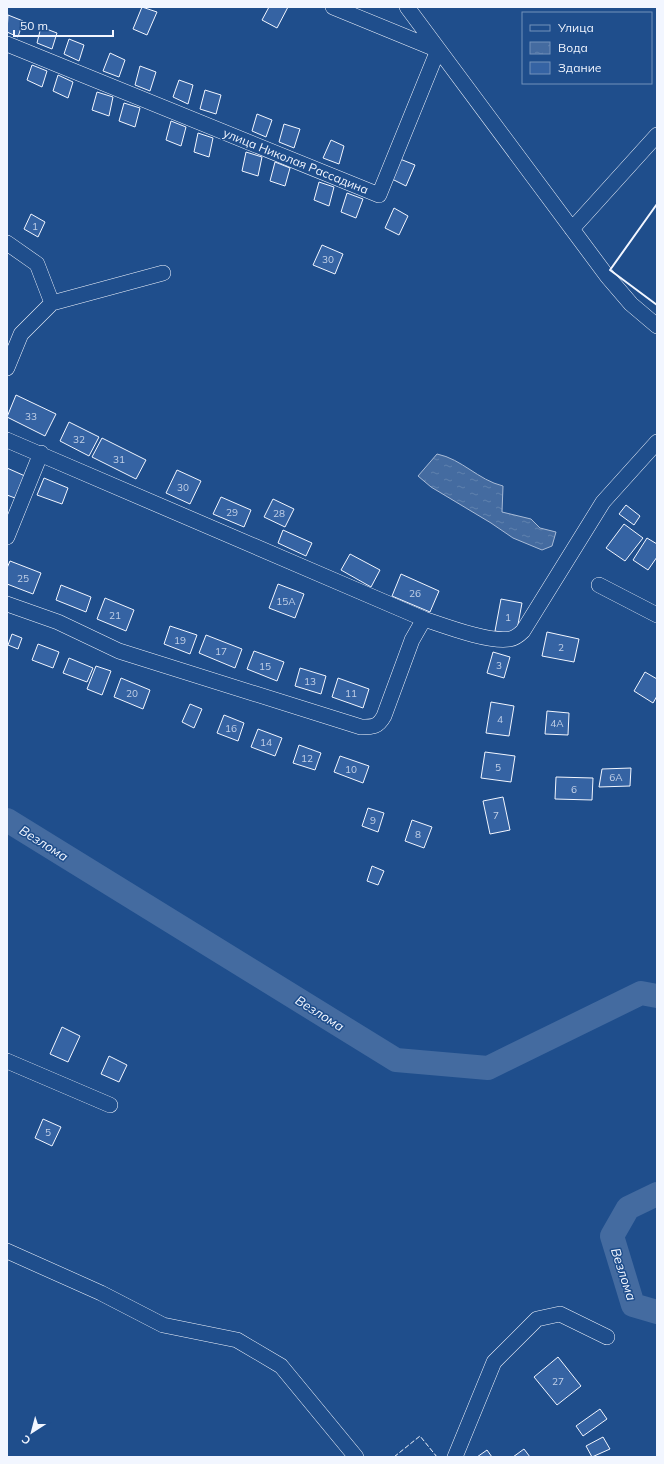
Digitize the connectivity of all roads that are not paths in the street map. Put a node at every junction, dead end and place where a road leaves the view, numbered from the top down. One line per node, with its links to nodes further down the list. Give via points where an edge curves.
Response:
1 (333, 7): 3 (street, улица Николая Рассадина, via 438,50 379,195)
2 (407, 7): 5 (street)
3 (7, 44)
4 (657, 135): 5 (street)
5 (572, 229): 9 (street, via 607,276 632,304)
6 (7, 243): 8 (street, via 38,264)
7 (163, 273): 8 (street)
8 (52, 303): 10 (street, via 22,334)
9 (657, 326)
10 (7, 368)
11 (7, 440): 13 (street)
12 (657, 442): 18 (street, via 602,502 518,636 512,639 496,639)
13 (41, 453): 14 (street); 18 (street)
14 (7, 537)
15 (599, 585): 17 (street)
16 (7, 604): 18 (street, via 58,622 119,651 361,727 379,725 412,640)
17 (657, 615)
18 (424, 619)
19 (7, 1060): 20 (street)
20 (110, 1105)
21 (7, 1251): 23 (street, via 101,1293 163,1325 237,1340 281,1366)
22 (607, 1336): 24 (street, via 560,1314 536,1319 494,1362)
23 (356, 1457)
24 (455, 1457)

